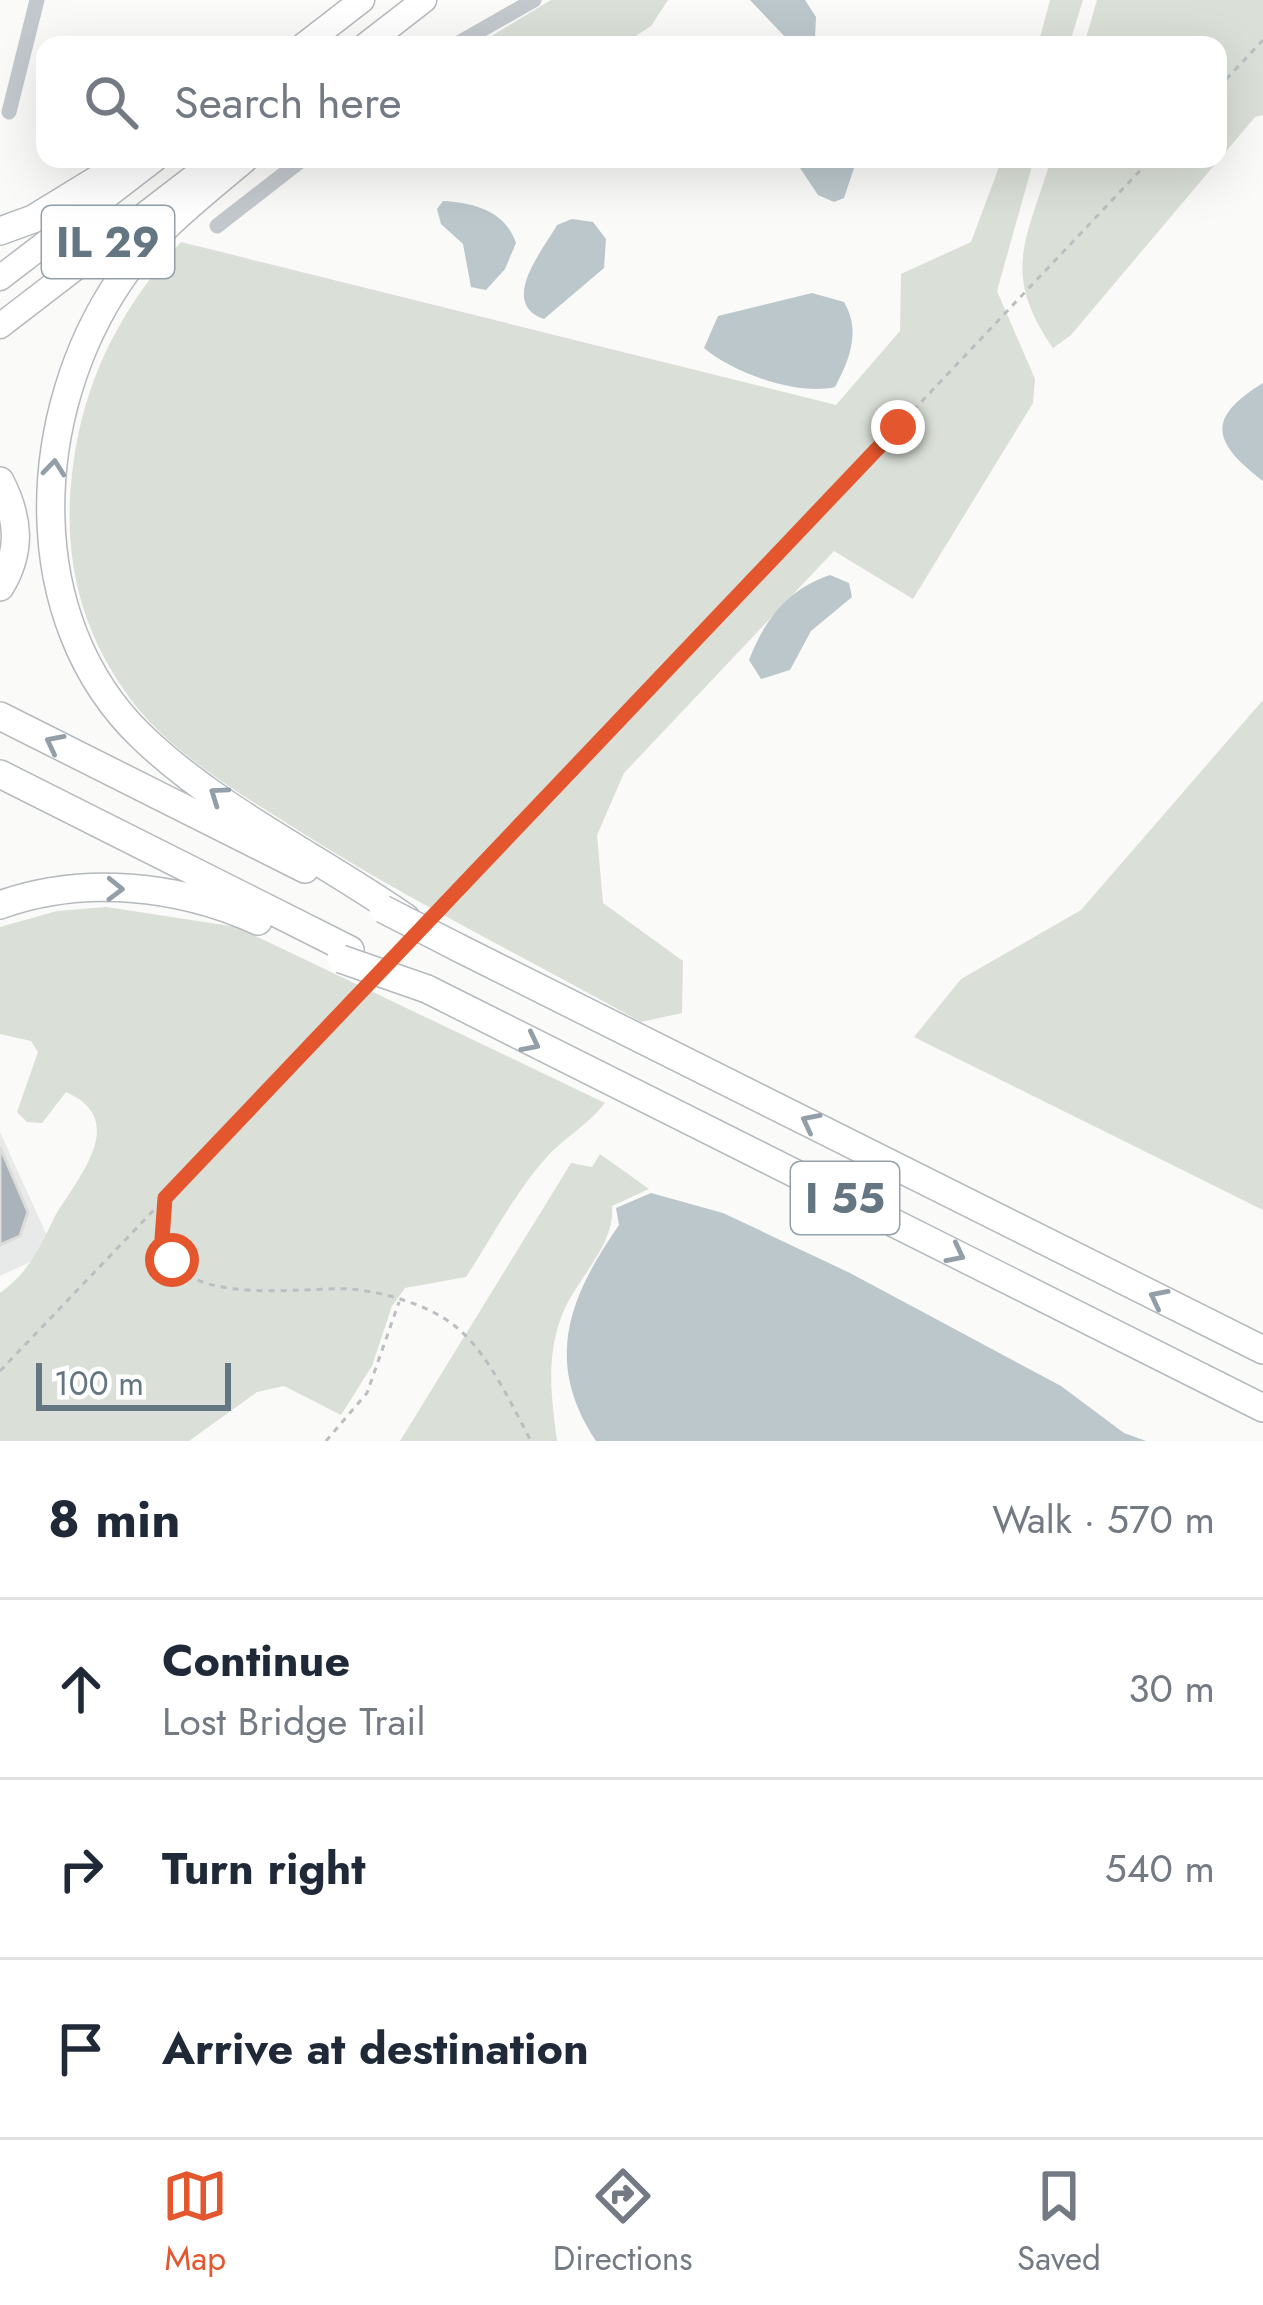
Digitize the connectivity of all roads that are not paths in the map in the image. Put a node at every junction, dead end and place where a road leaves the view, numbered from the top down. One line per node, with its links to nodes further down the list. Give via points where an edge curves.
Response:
1 (37, 0): 8 (street)
2 (362, 0): 5 (highway)
3 (424, 0): 6 (highway)
4 (534, 0): 7 (street)
5 (316, 36)
6 (378, 36)
7 (471, 36)
8 (9, 112)
9 (116, 168): 15 (highway)
10 (143, 168): 16 (highway, IL 29)
11 (205, 168): 17 (highway, IL 29)
12 (234, 168): 23 (highway, one-way to 12, via 140,736 83,658 58,588 53,471 83,347 147,244)
13 (292, 168): 14 (street)
14 (218, 226)
15 (0, 231)
16 (0, 278)
17 (0, 326)
18 (0, 481): 19 (highway, via 17,542)
19 (0, 587)
20 (0, 716): 23 (highway, I 55, one-way to 20)
21 (0, 774): 24 (highway)
22 (0, 905): 24 (highway, one-way to 24, via 69,889 163,892)
23 (385, 907): 25 (highway, I 55, one-way to 23, bridge)
24 (346, 955): 26 (highway, I 55, one-way to 26, bridge)
25 (1263, 1350)
26 (1263, 1408)

